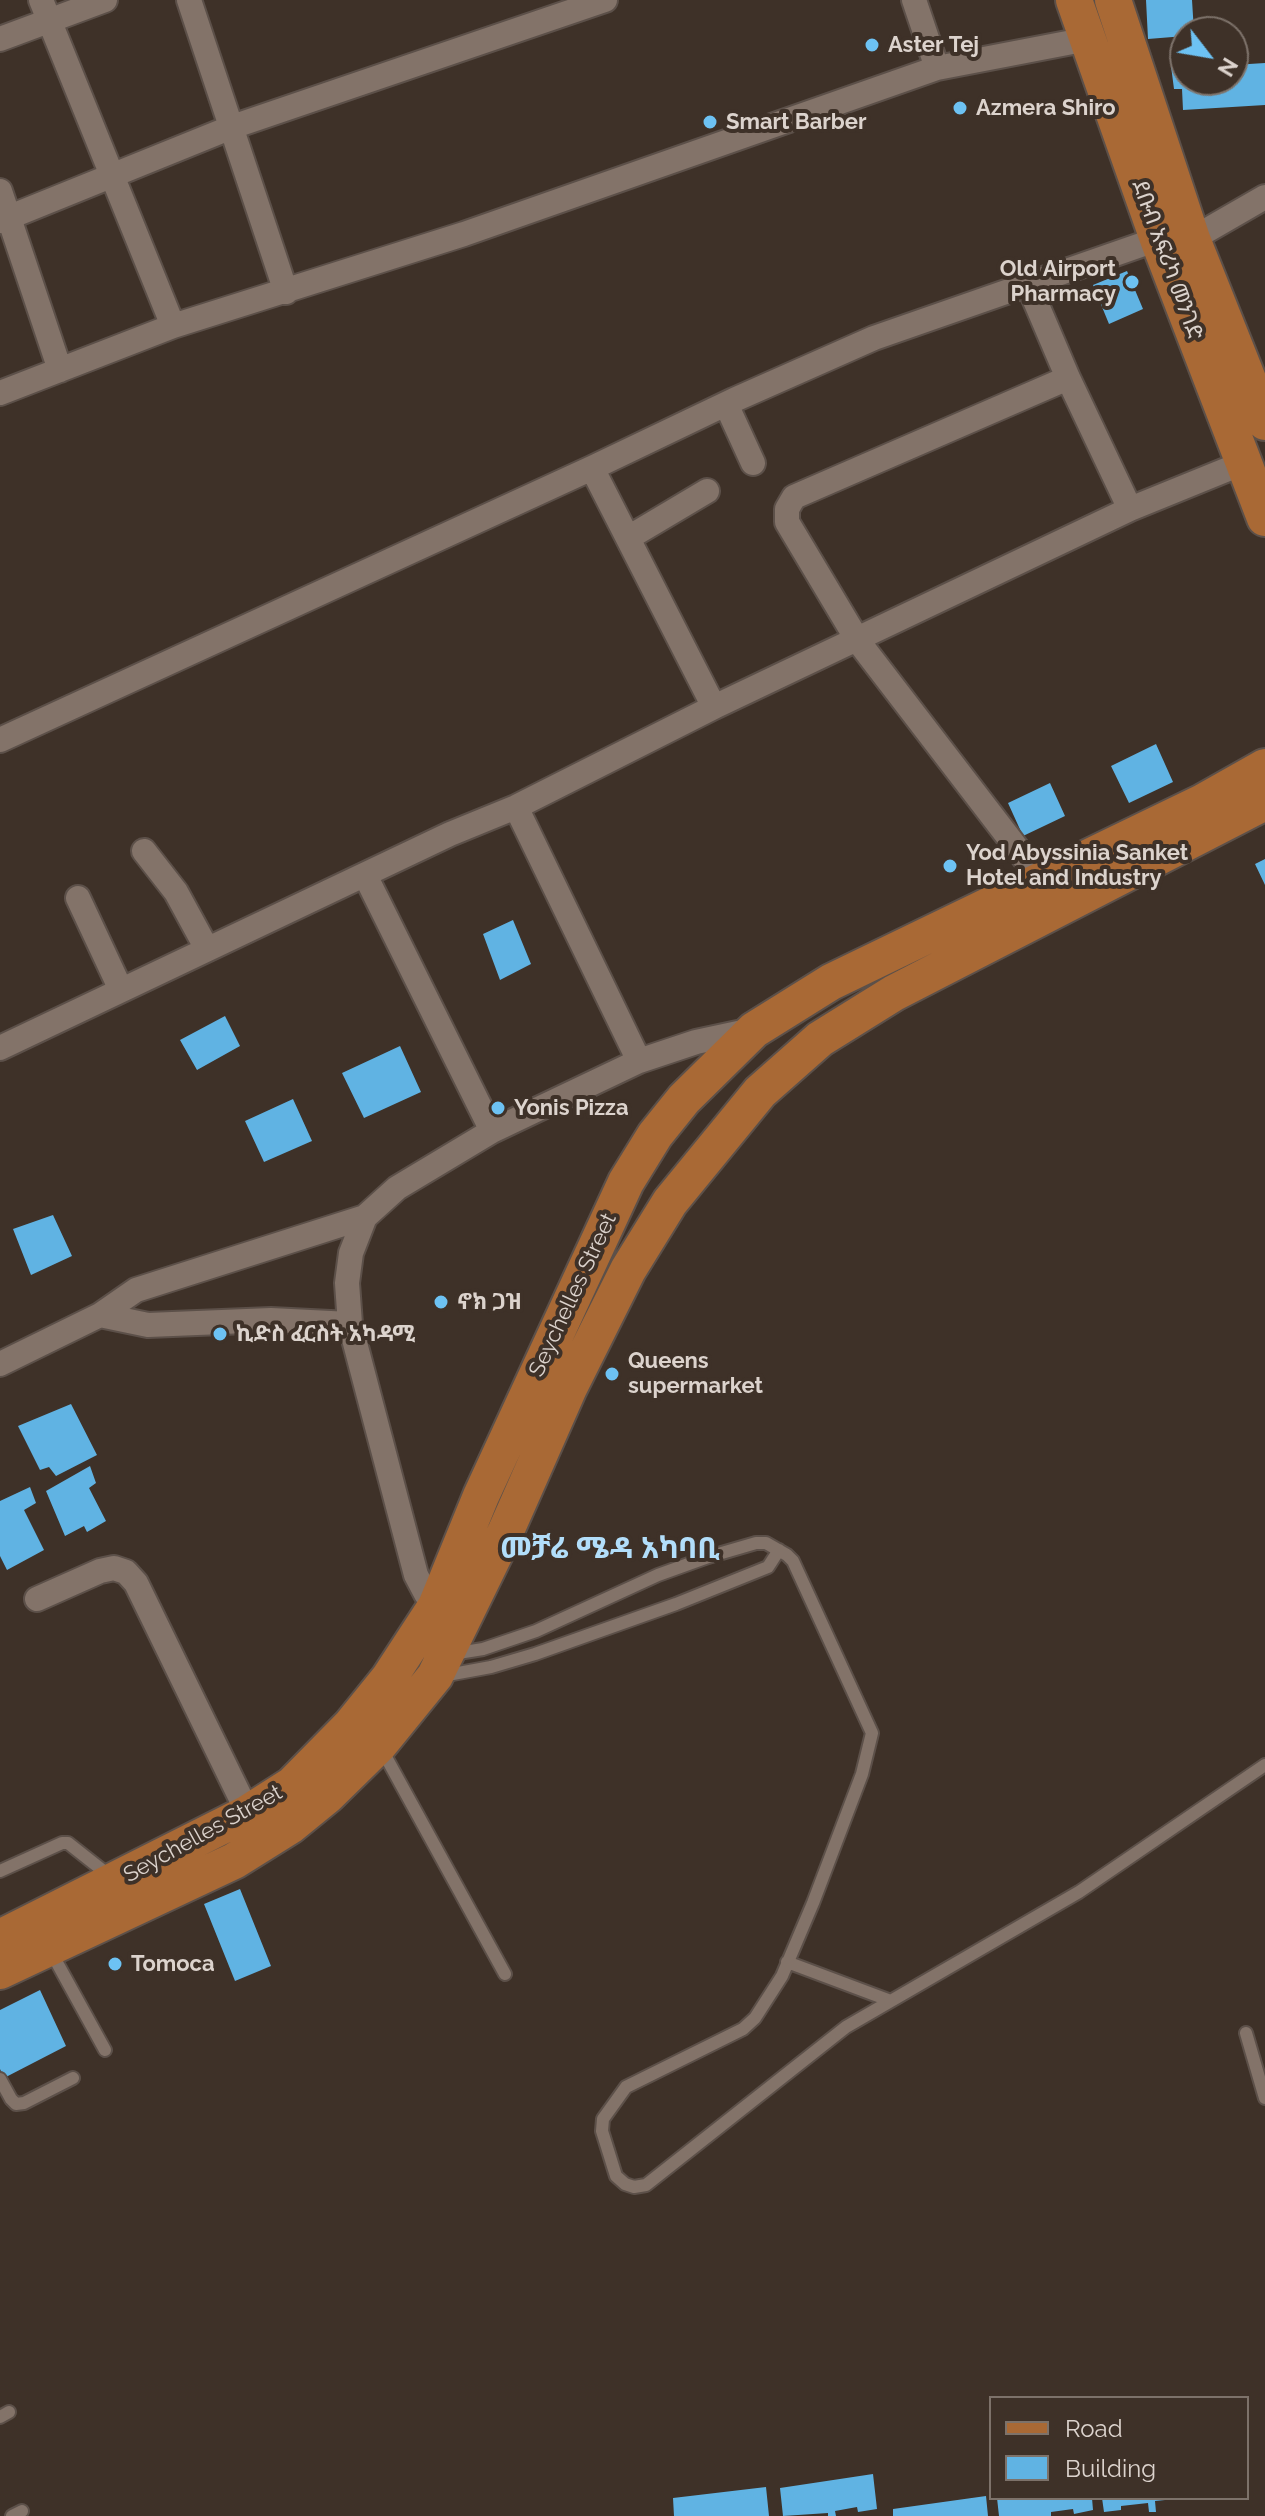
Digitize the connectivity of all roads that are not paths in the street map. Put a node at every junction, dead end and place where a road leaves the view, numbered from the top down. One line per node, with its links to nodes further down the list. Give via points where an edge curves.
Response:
1 (105, 0): 7 (street)
2 (189, 0): 11 (street)
3 (605, 0): 11 (street)
4 (914, 0): 10 (street)
5 (1074, 0): 9 (main road, ደቡብ አፍሪካ መንገድ)
6 (1113, 0): 16 (main road, ደቡብ አፍሪካ መንገድ)
7 (44, 11): 8 (street); 12 (street)
8 (0, 39)
9 (1088, 39): 10 (street); 16 (main road, ደቡብ አፍሪካ መንገድ)
10 (937, 68): 18 (street)
11 (232, 127): 12 (street); 18 (street)
12 (112, 175): 15 (street); 19 (street)
13 (0, 191): 15 (street)
14 (1265, 197): 16 (street)
15 (5, 219): 20 (street)
16 (1175, 239): 17 (street); 24 (main road, ደቡብ አፍሪካ መንገድ); 26 (main road, ደቡብ አፍሪካ መንገድ)
17 (1028, 284): 21 (street); 23 (street, via 874,338)
18 (286, 292): 19 (street)
19 (173, 326): 20 (street)
20 (60, 370): 22 (street)
21 (1068, 378): 29 (street); 32 (street, via 794,497 787,522)
22 (0, 393)
23 (726, 404): 25 (street); 27 (street)
24 (1265, 422)
25 (753, 463)
26 (1243, 463): 29 (street); 30 (main road, ደቡብ አፍሪካ መንገድ)
27 (592, 468): 31 (street); 34 (street)
28 (707, 491): 31 (street)
29 (1130, 509): 32 (street)
30 (1265, 518)
31 (628, 538): 33 (street)
32 (858, 641): 33 (street); 40 (street)
33 (714, 707): 37 (street)
34 (0, 740)
35 (1265, 767): 40 (main road, Seychelles Street)
36 (1265, 802): 54 (main road, Seychelles Street, via 894,993 820,1039 760,1092 670,1202 628,1270 531,1478)
37 (516, 807): 39 (street); 46 (street)
38 (144, 851): 42 (street, via 176,892)
39 (365, 875): 42 (street); 47 (street)
40 (1042, 881): 44 (main road, Seychelles Street, via 831,982)
41 (78, 898): 43 (street)
42 (207, 949): 43 (street)
43 (121, 990): 45 (street)
44 (754, 1030): 46 (street); 54 (main road, Seychelles Street, via 684,1099 626,1182 481,1496)
45 (0, 1048)
46 (639, 1061): 47 (street)
47 (492, 1131): 48 (street, via 397,1188)
48 (365, 1217): 49 (street, via 136,1290); 50 (street, via 351,1253)
49 (100, 1315): 50 (street, via 148,1325 271,1320); 51 (street)
50 (350, 1324): 54 (street, via 416,1575)
51 (0, 1364)
52 (779, 1550): 54 (lane, via 756,1543 708,1557 483,1649); 54 (lane, via 768,1567 520,1658 462,1674); 62 (lane, via 793,1561 872,1733 862,1774)
53 (37, 1599): 57 (street, via 100,1571 126,1572)
54 (429, 1649): 55 (main road, Seychelles Street); 57 (main road, Seychelles Street, via 292,1785)
55 (379, 1745): 61 (main road, Seychelles Street, via 309,1810 234,1861); 64 (lane)
56 (1265, 1765): 65 (lane, via 1079,1892)
57 (248, 1813): 59 (main road, Seychelles Street)
58 (0, 1871): 59 (lane, via 68,1843)
59 (116, 1882): 60 (main road, Seychelles Street)
60 (0, 1938)
61 (48, 1947): 63 (main road, Seychelles Street); 67 (lane)
62 (787, 1962): 65 (lane); 65 (lane, via 768,2000 743,2029 626,2087 609,2107 602,2131 616,2176 625,2184 646,2185 846,2027)
63 (0, 1971)
64 (505, 1974)
65 (891, 2001)
66 (1246, 2033): 70 (lane)
67 (105, 2050)
68 (73, 2078): 69 (lane, via 16,2104)
69 (0, 2079)
70 (1265, 2098)

